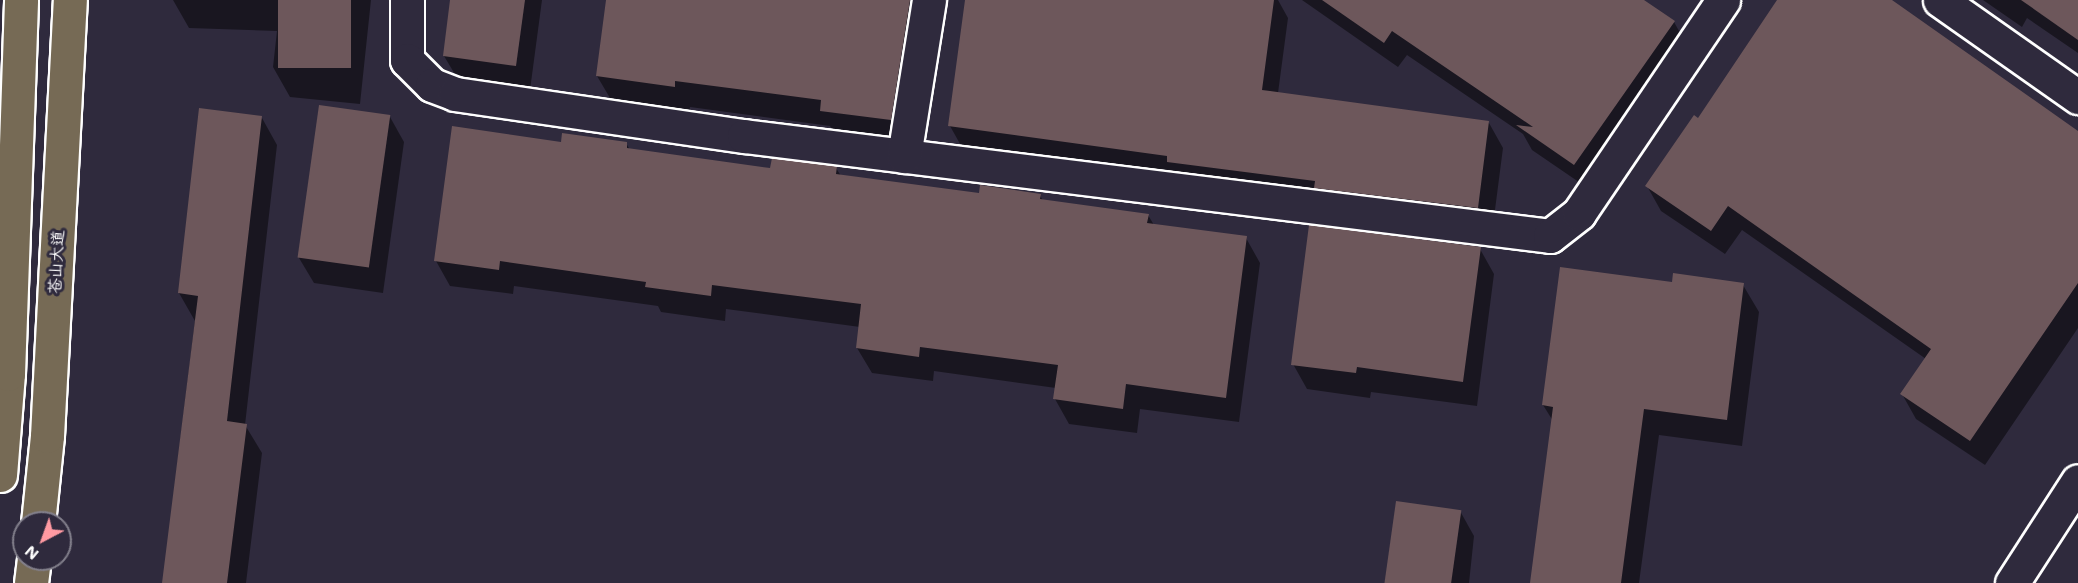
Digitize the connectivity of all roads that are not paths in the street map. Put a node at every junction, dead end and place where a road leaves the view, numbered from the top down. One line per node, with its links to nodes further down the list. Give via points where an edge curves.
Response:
1 (21, 0): 9 (main road)
2 (70, 0): 13 (main road, 苍山大道, via 47,436)
3 (407, 0): 8 (street, via 408,60 432,85 455,94)
4 (929, 0): 8 (street)
5 (1940, 0): 7 (street)
6 (1711, 4): 8 (street, via 1579,213 1550,236)
7 (2078, 97)
8 (904, 156)
9 (5, 272): 10 (main road)
10 (3, 418): 11 (main road)
11 (0, 475)
12 (2078, 481): 14 (street)
13 (39, 511)
14 (2012, 583)

